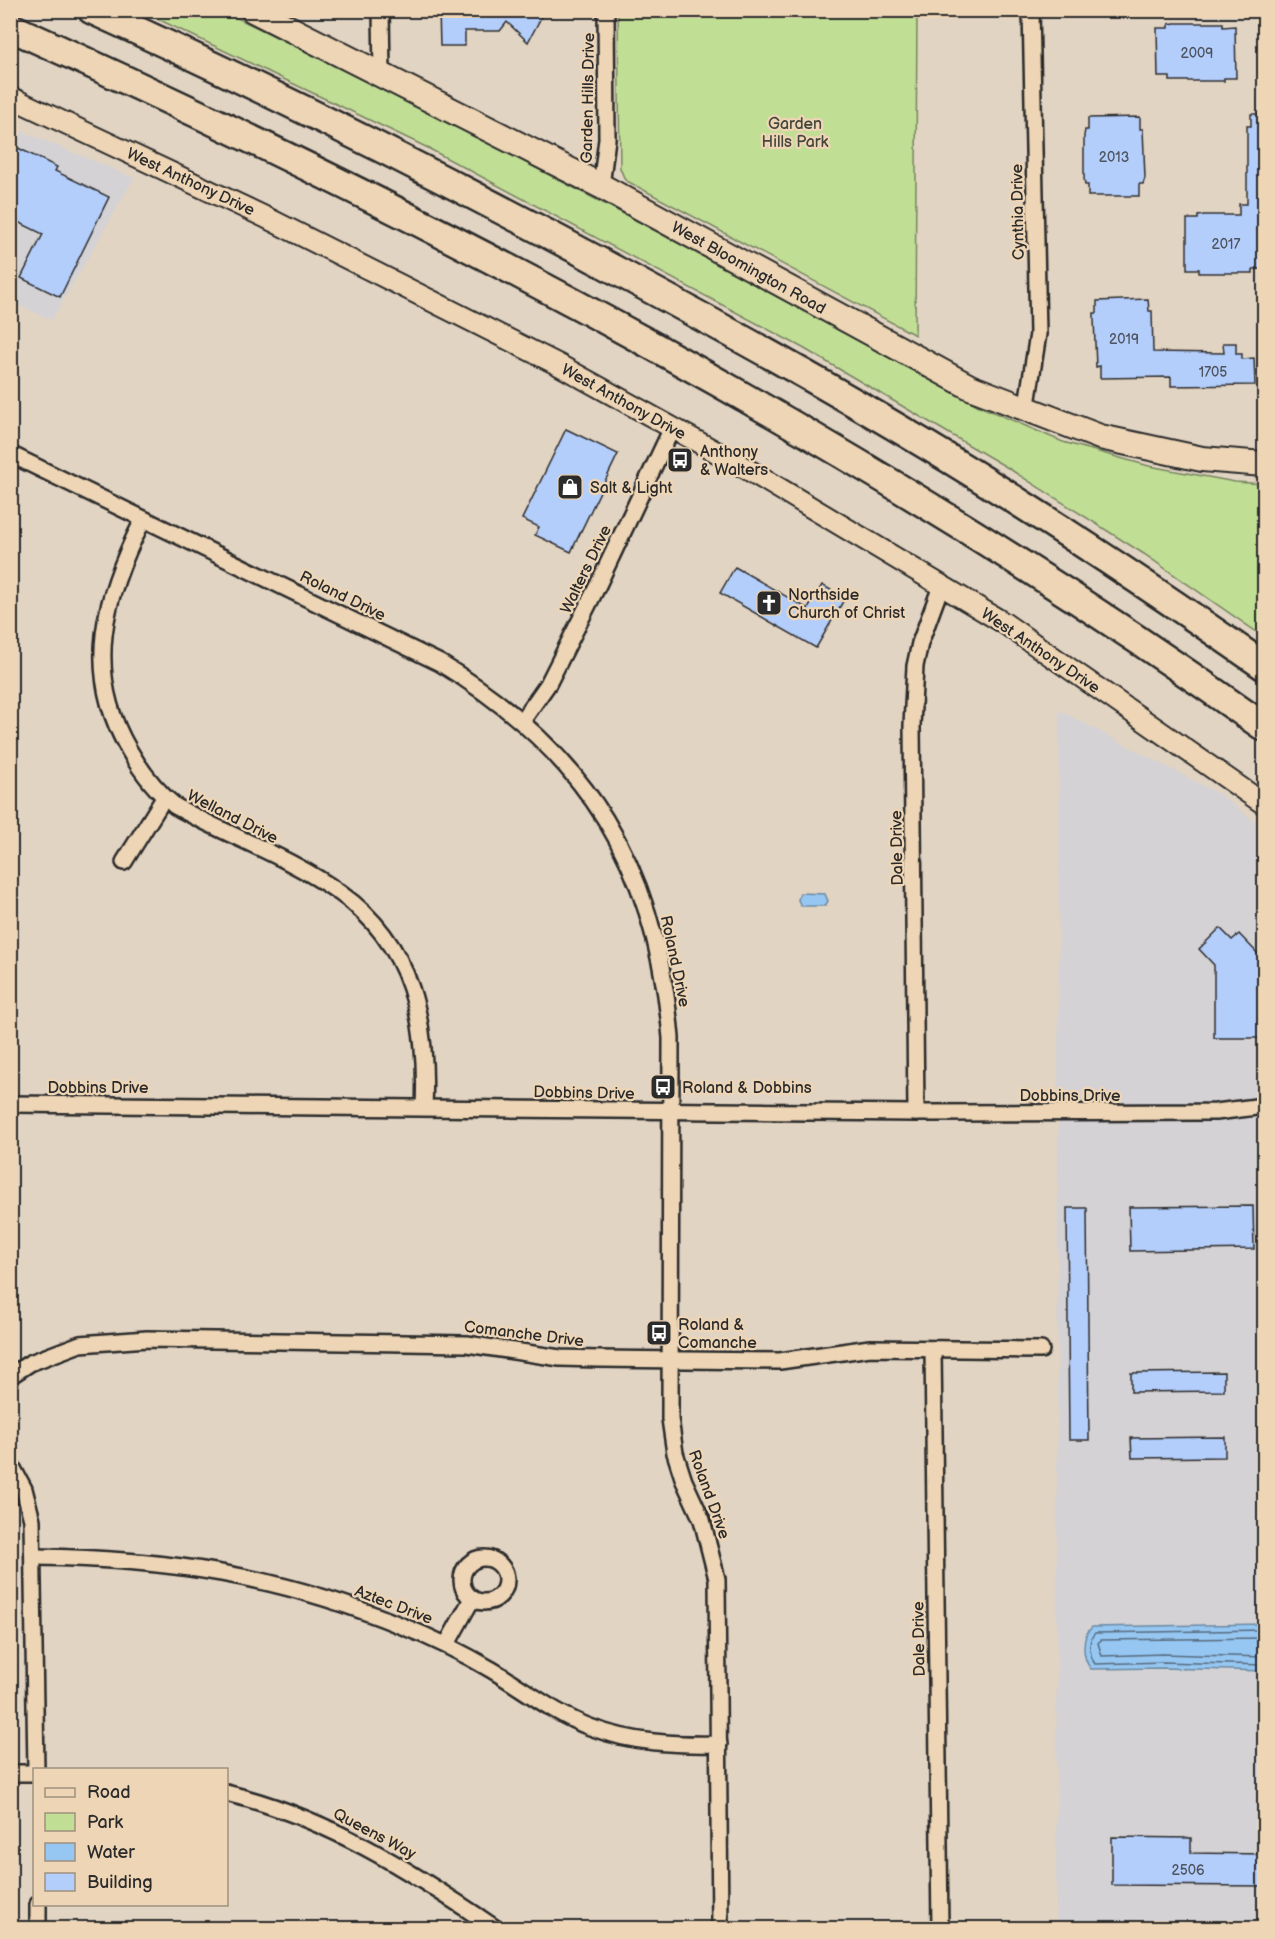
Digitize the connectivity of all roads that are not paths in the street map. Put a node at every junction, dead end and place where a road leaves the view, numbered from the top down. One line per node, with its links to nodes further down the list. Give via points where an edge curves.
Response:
1 (92, 10): 16 (highway, via 350,133 725,330 1020,503)
2 (253, 10): 7 (main road, West Bloomington Road)
3 (381, 10): 7 (street)
4 (606, 10): 9 (street, Garden Hills Drive, via 607,139)
5 (1031, 10): 10 (street, Cynthia Drive, via 1038,334)
6 (10, 27): 18 (highway, via 278,152 656,348 914,495 1064,590)
7 (382, 75): 9 (main road, West Bloomington Road)
8 (10, 97): 11 (street, West Anthony Drive, via 267,218 559,365)
9 (601, 186): 10 (main road, West Bloomington Road, via 932,369)
10 (1026, 411): 13 (main road, West Bloomington Road, via 1100,438 1158,451)
11 (672, 428): 15 (street, West Anthony Drive); 17 (street, Walters Drive, via 548,684)
12 (10, 454): 14 (street, Roland Drive)
13 (1264, 464)
14 (143, 520): 17 (street, Roland Drive, via 440,663); 19 (street, Welland Drive, via 117,575 106,614 102,669 104,690 123,740)
15 (941, 586): 20 (street, West Anthony Drive, via 1004,623); 26 (street, Dale Drive, via 915,666)
16 (1264, 666)
17 (522, 721): 25 (street, Roland Drive, via 583,783 610,827 645,904 667,990)
18 (1264, 727)
19 (164, 798): 21 (street); 24 (street, Welland Drive, via 210,826 304,871 339,892 374,923 391,946 415,996 425,1058)
20 (1264, 804)
21 (124, 862)
22 (10, 1104): 24 (street, Dobbins Drive)
23 (1264, 1106): 26 (street, Dobbins Drive, via 1216,1112)
24 (424, 1107): 25 (street, Dobbins Drive)
25 (673, 1111): 26 (street, Dobbins Drive); 29 (street, Roland Drive)
26 (916, 1113)
27 (933, 1349): 28 (street, Comanche Drive); 29 (street, Comanche Drive, via 870,1348 780,1361); 44 (street, Dale Drive)
28 (1041, 1350)
29 (670, 1360): 30 (street, Comanche Drive, via 560,1358 467,1344 147,1339 80,1344 46,1355); 35 (street, Roland Drive, via 670,1419 675,1453 702,1520 717,1579)
30 (10, 1376)
31 (10, 1463): 32 (street, via 24,1489 32,1520)
32 (34, 1557): 34 (street, Aztec Drive, via 153,1562 229,1573 336,1601); 36 (street)
33 (472, 1599): 34 (street)
34 (447, 1644): 35 (street, Aztec Drive, via 589,1727 650,1742)
35 (719, 1744): 43 (street, Roland Drive)
36 (35, 1768)
37 (33, 1771): 38 (street)
38 (10, 1773)
39 (228, 1794): 42 (street, Queens Way, via 336,1830 381,1853)
40 (38, 1906): 41 (street)
41 (38, 1929)
42 (495, 1929)
43 (720, 1929)
44 (940, 1929)

